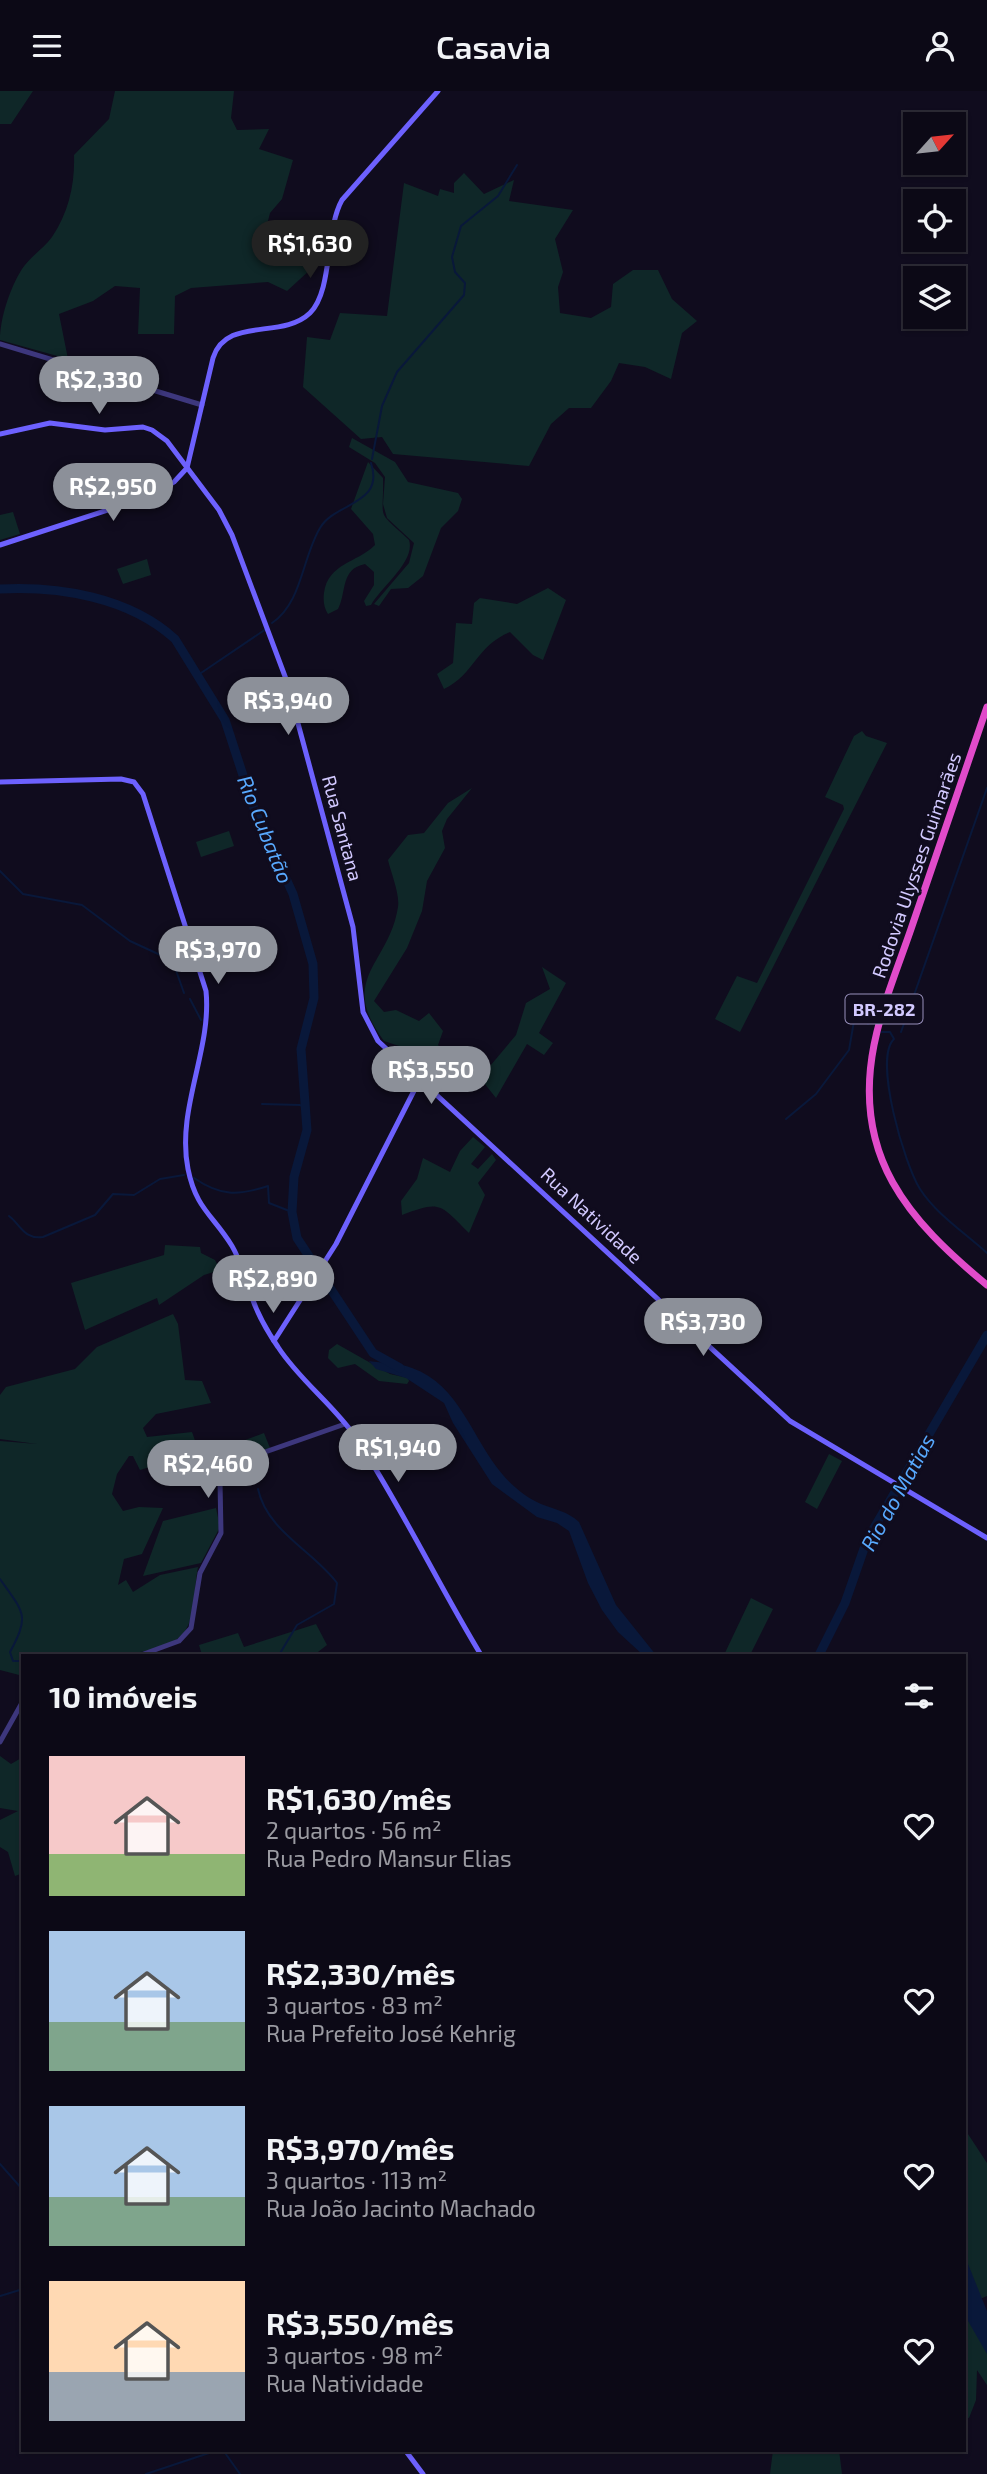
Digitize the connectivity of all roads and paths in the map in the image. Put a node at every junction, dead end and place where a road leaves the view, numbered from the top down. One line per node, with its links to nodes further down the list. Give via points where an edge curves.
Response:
1 (438, 91): 3 (main road, via 342,200 314,308 290,324 222,340 214,353)
2 (0, 344): 3 (street)
3 (202, 405): 5 (main road)
4 (0, 434): 6 (main road, Rua Santana, via 50,423 105,430 143,427 163,437)
5 (193, 444): 6 (main road); 7 (main road)
6 (179, 457): 7 (main road, Rua Santana)
7 (187, 468): 8 (main road, via 158,493); 11 (main road, Rua Santana, via 232,535 279,656 353,927)
8 (0, 545)
9 (987, 707): 13 (highway, Rodovia Ulysses Guimarães / BR-282, via 882,1013 872,1053 869,1101 881,1158 899,1196 925,1230)
10 (0, 782): 14 (main road, via 124,779 134,782 143,794 206,991 206,1017 188,1113 186,1155 191,1182 204,1212 233,1247)
11 (363, 1013): 12 (main road, Rua Natividade, via 378,1041)
12 (420, 1079): 14 (main road, via 332,1251); 16 (main road, Rua Natividade, via 781,1413)
13 (987, 1285)
14 (274, 1341): 15 (main road)
15 (345, 1425): 17 (street, via 225,1469 220,1484 220,1533 200,1573 191,1628 176,1643); 18 (main road)
16 (987, 1538)
17 (144, 1654)
18 (480, 1654)
19 (21, 1705): 20 (street)
20 (0, 1741)
21 (406, 2452): 22 (main road)
22 (423, 2474)

